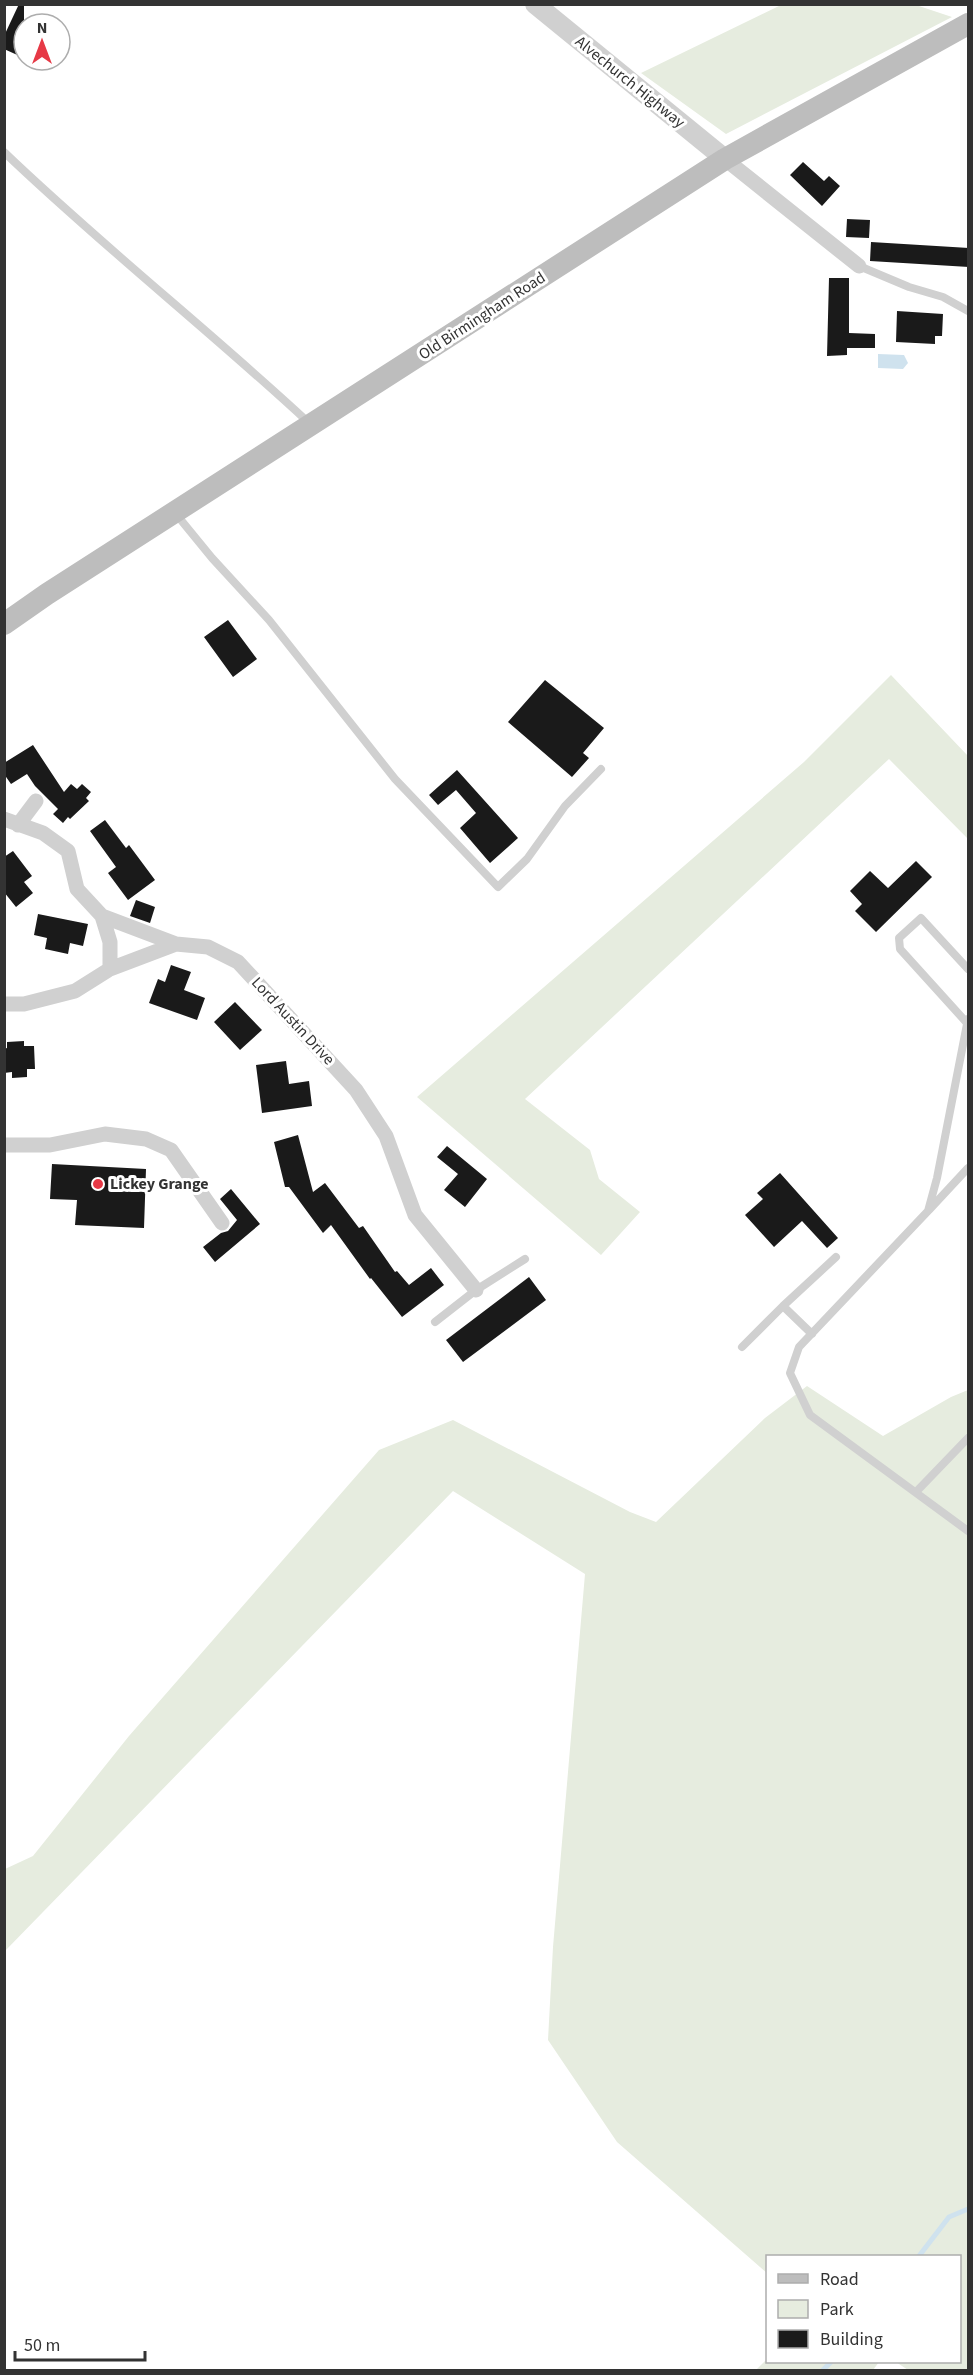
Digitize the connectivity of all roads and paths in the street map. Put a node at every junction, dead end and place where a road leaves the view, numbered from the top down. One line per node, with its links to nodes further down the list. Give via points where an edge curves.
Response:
1 (535, 4): 4 (street, Alvechurch Highway)
2 (969, 24): 4 (main road, Old Birmingham Road)
3 (4, 152): 7 (lane)
4 (725, 159): 5 (street); 7 (main road, Old Birmingham Road)
5 (859, 266): 6 (lane, via 943,297)
6 (969, 311)
7 (311, 425): 8 (main road, Old Birmingham Road)
8 (175, 513): 9 (main road, Old Birmingham Road); 10 (lane, via 269,620 395,780 498,887 527,859 565,806)
9 (4, 624)
10 (601, 769)
11 (36, 801): 12 (street)
12 (11, 822): 13 (street, via 43,833 68,851 77,889)
13 (102, 916): 14 (street); 15 (street, via 110,942)
14 (176, 944): 15 (street, Lord Austin Drive); 25 (street, Lord Austin Drive, via 208,947 238,962 356,1090 386,1136 416,1215)
15 (110, 969): 17 (street, Lord Austin Drive, via 75,991 24,1004)
16 (969, 969): 18 (lane, via 921,918 899,938 900,949)
17 (4, 1004)
18 (968, 1021): 21 (lane)
19 (4, 1145): 22 (street, via 50,1145 105,1134 146,1139 171,1150)
20 (969, 1168): 21 (lane)
21 (928, 1211): 28 (lane)
22 (222, 1223)
23 (836, 1257): 26 (lane)
24 (525, 1259): 25 (lane)
25 (477, 1290): 27 (lane)
26 (783, 1306): 28 (lane); 29 (lane)
27 (435, 1322)
28 (812, 1334): 31 (lane, via 799,1347 790,1373 810,1414)
29 (742, 1347)
30 (969, 1438): 31 (lane)
31 (915, 1492): 32 (lane)
32 (969, 1531)

